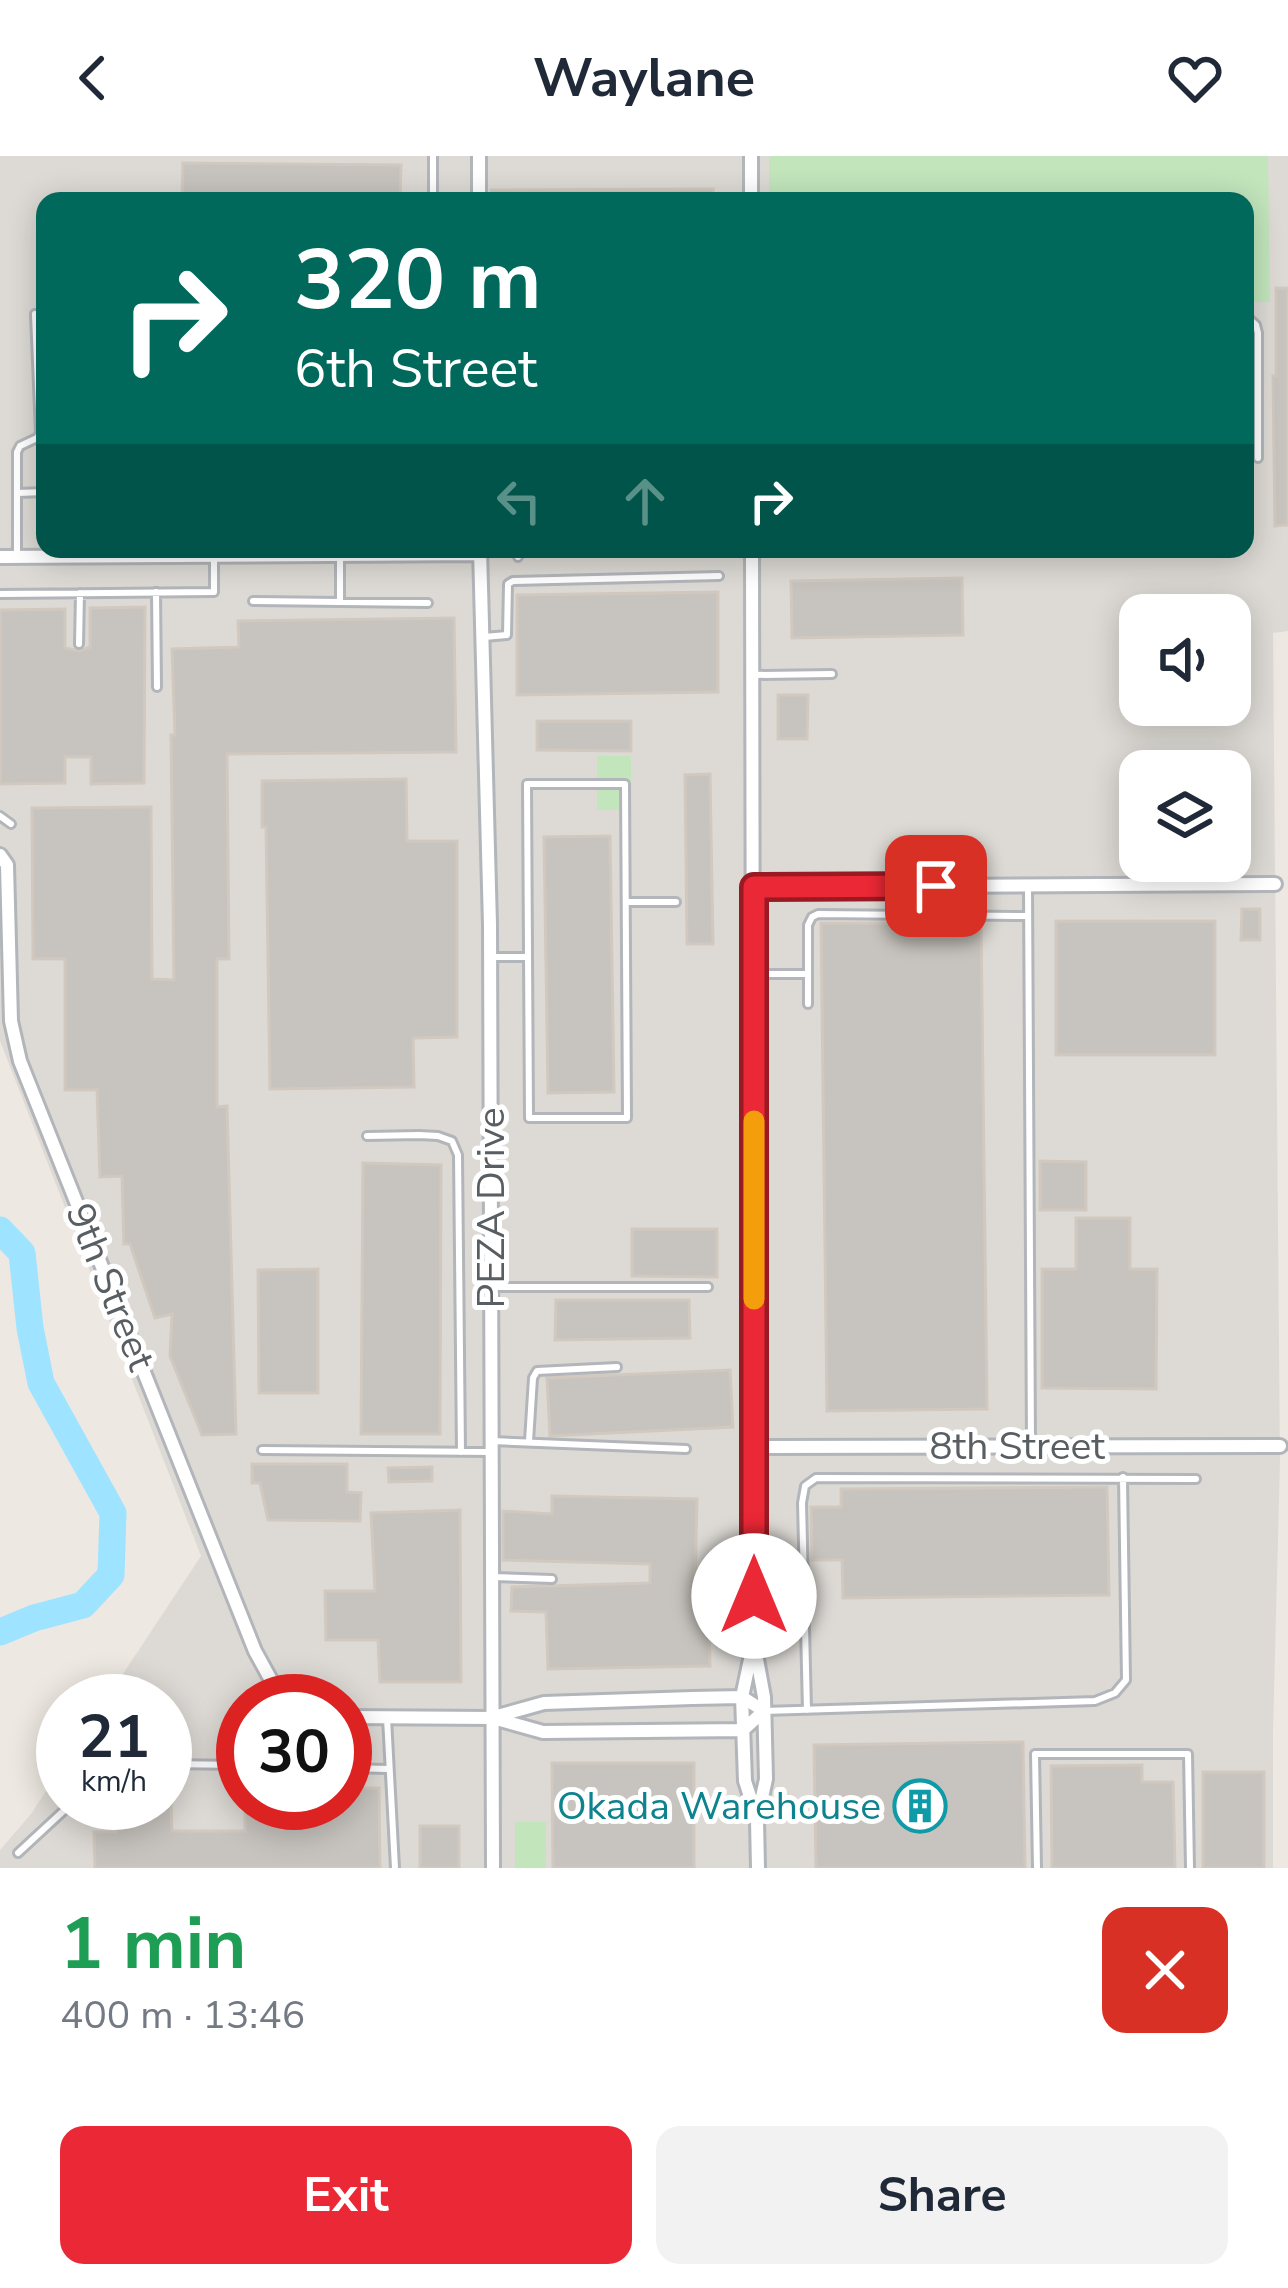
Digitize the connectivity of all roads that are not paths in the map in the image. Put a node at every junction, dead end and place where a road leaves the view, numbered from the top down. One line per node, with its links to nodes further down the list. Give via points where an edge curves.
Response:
1 (433, 156): 4 (lane)
2 (479, 156): 5 (street)
3 (751, 156): 6 (street)
4 (433, 192)
5 (479, 192)
6 (751, 192)
7 (35, 314): 9 (lane)
8 (1254, 323): 11 (lane)
9 (36, 338)
10 (36, 438): 13 (lane, via 17,452)
11 (1258, 458)
12 (36, 492): 13 (lane)
13 (17, 493): 16 (lane)
14 (36, 556): 16 (street)
15 (0, 557): 16 (street)
16 (17, 557)
17 (214, 558): 22 (lane, via 214,592)
18 (340, 558): 26 (lane)
19 (480, 558): 28 (street, PEZA Drive)
20 (752, 558): 31 (street)
21 (719, 576): 28 (lane, via 513,581 507,635)
22 (155, 592): 23 (lane); 32 (lane)
23 (80, 593): 24 (lane); 29 (lane)
24 (0, 594)
25 (253, 601): 26 (lane)
26 (340, 602): 27 (lane)
27 (428, 603)
28 (481, 637): 42 (street, PEZA Drive)
29 (80, 644)
30 (832, 674): 31 (lane)
31 (753, 675): 38 (street)
32 (157, 687)
33 (0, 816): 34 (lane)
34 (11, 824)
35 (0, 855): 64 (street, 9th Street, via 8,865 11,1021 20,1061)
36 (1275, 884): 37 (street)
37 (1028, 885): 38 (street); 41 (lane)
38 (754, 887): 44 (street)
39 (626, 902): 40 (lane); 43 (lane, via 626,784 527,784); 43 (lane, via 628,1118 529,1118)
40 (676, 902)
41 (1028, 916): 45 (lane, via 818,914 808,925); 53 (lane)
42 (490, 957): 43 (lane); 48 (street, PEZA Drive)
43 (528, 957)
44 (754, 974): 45 (lane); 55 (street)
45 (808, 974): 46 (lane)
46 (808, 1004)
47 (367, 1136): 58 (lane, via 438,1136 452,1141 458,1155)
48 (491, 1287): 49 (lane); 54 (street, PEZA Drive)
49 (708, 1287)
50 (617, 1367): 51 (lane, via 537,1371)
51 (529, 1441): 54 (lane); 56 (lane)
52 (1280, 1445): 53 (street, 8th Street)
53 (1031, 1446): 55 (street, 8th Street)
54 (492, 1447): 58 (lane); 61 (street, PEZA Drive)
55 (754, 1447): 63 (street)
56 (686, 1449)
57 (262, 1450): 58 (lane)
58 (461, 1452)
59 (1123, 1477): 60 (lane); 66 (lane, via 1126,1680 1115,1693 1095,1701); 66 (lane, via 816,1478 805,1486)
60 (1196, 1479)
61 (492, 1577): 62 (lane); 70 (street, PEZA Drive)
62 (551, 1579)
63 (754, 1642): 65 (street); 67 (street)
64 (268, 1674)
65 (742, 1697): 67 (street); 70 (street, via 544,1703); 71 (street)
66 (807, 1710): 67 (lane)
67 (764, 1711): 71 (street); 74 (street, via 766,1779)
68 (372, 1718): 69 (street)
69 (387, 1718): 70 (street); 73 (lane)
70 (493, 1718): 71 (street, via 543,1732); 78 (street, PEZA Drive)
71 (743, 1730): 74 (street)
72 (372, 1769): 73 (lane)
73 (390, 1769): 77 (lane)
74 (757, 1820): 79 (street)
75 (43, 1830): 76 (lane)
76 (18, 1852)
77 (395, 1868)
78 (493, 1868)
79 (758, 1868)
80 (1037, 1868): 81 (lane, via 1035,1754 1188,1754)
81 (1190, 1868)

